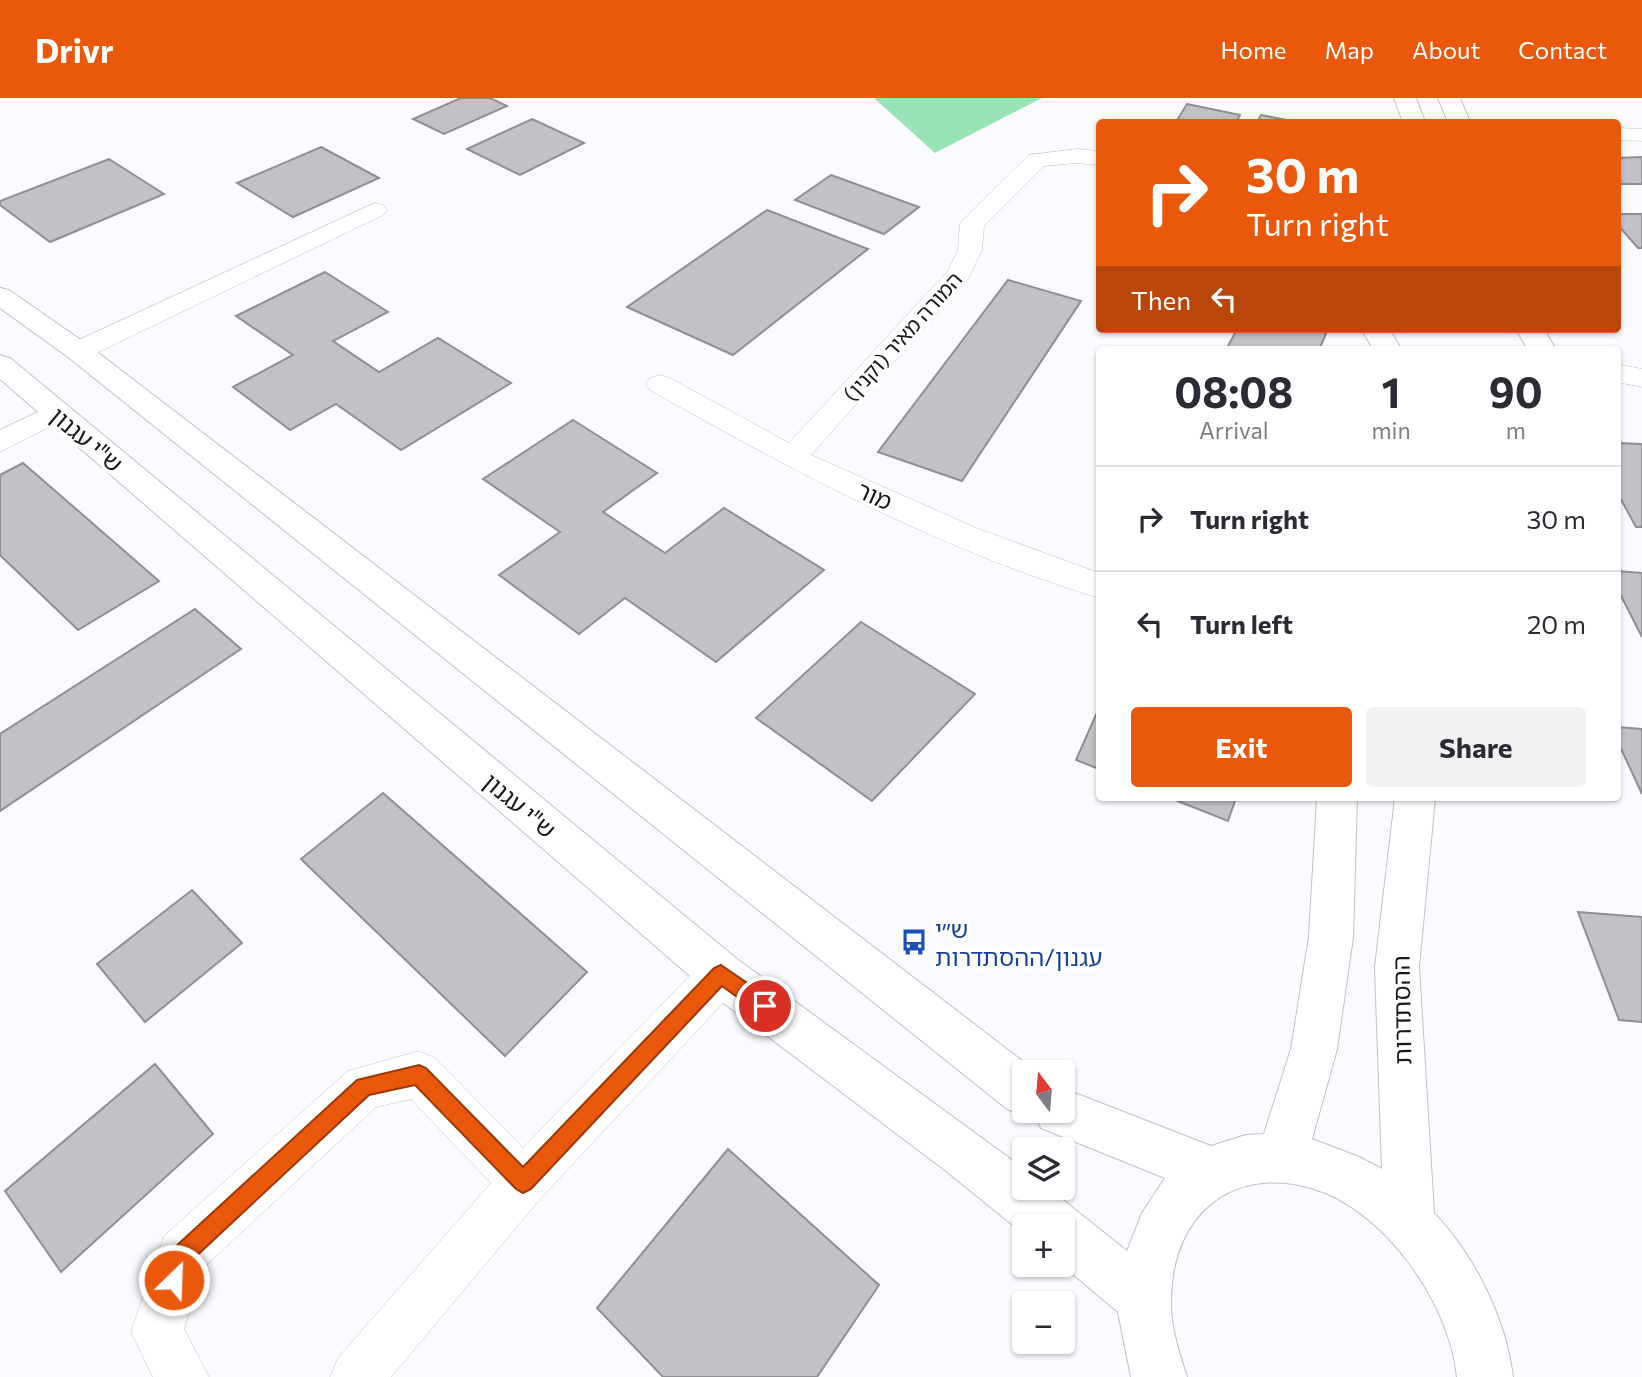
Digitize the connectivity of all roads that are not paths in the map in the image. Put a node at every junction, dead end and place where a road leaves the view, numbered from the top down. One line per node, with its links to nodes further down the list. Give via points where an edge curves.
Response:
1 (1405, 98): 3 (street)
2 (1449, 98): 4 (street)
3 (1414, 119)
4 (1459, 119)
5 (1621, 134): 6 (street)
6 (1642, 135)
7 (1096, 158): 17 (street, המורה מאיר (וקנין), via 1037,160 972,224 970,250 959,274)
8 (375, 210): 10 (street)
9 (0, 296): 10 (street)
10 (78, 351): 22 (street)
11 (0, 364): 15 (street, ש"י עגנון)
12 (1621, 374): 13 (street)
13 (1642, 378)
14 (660, 383): 17 (street, מור)
15 (55, 413): 16 (street); 21 (street, ש"י עגנון)
16 (0, 442)
17 (792, 458): 18 (street, מור, via 965,536)
18 (1096, 585)
19 (1337, 801): 24 (street, via 1331,937 1316,1036)
20 (1415, 801): 28 (street, ההסתדרות, via 1397,967)
21 (721, 974): 26 (street); 27 (street, ש"י עגנון, via 964,1153)
22 (1012, 1083)
23 (1075, 1118): 25 (street)
24 (1282, 1158): 25 (street, via 1245,1160); 28 (street, via 1321,1166 1367,1188)
25 (1212, 1172): 30 (street, via 1176,1201 1153,1245)
26 (523, 1182): 32 (street, via 419,1074 364,1087 182,1254 157,1332); 33 (street)
27 (1039, 1214)
28 (1409, 1222): 31 (street, via 1443,1264 1469,1312)
29 (1075, 1243): 30 (street)
30 (1144, 1299): 34 (street, via 1149,1344)
31 (1491, 1373)
32 (182, 1377)
33 (358, 1377)
34 (1159, 1377)

